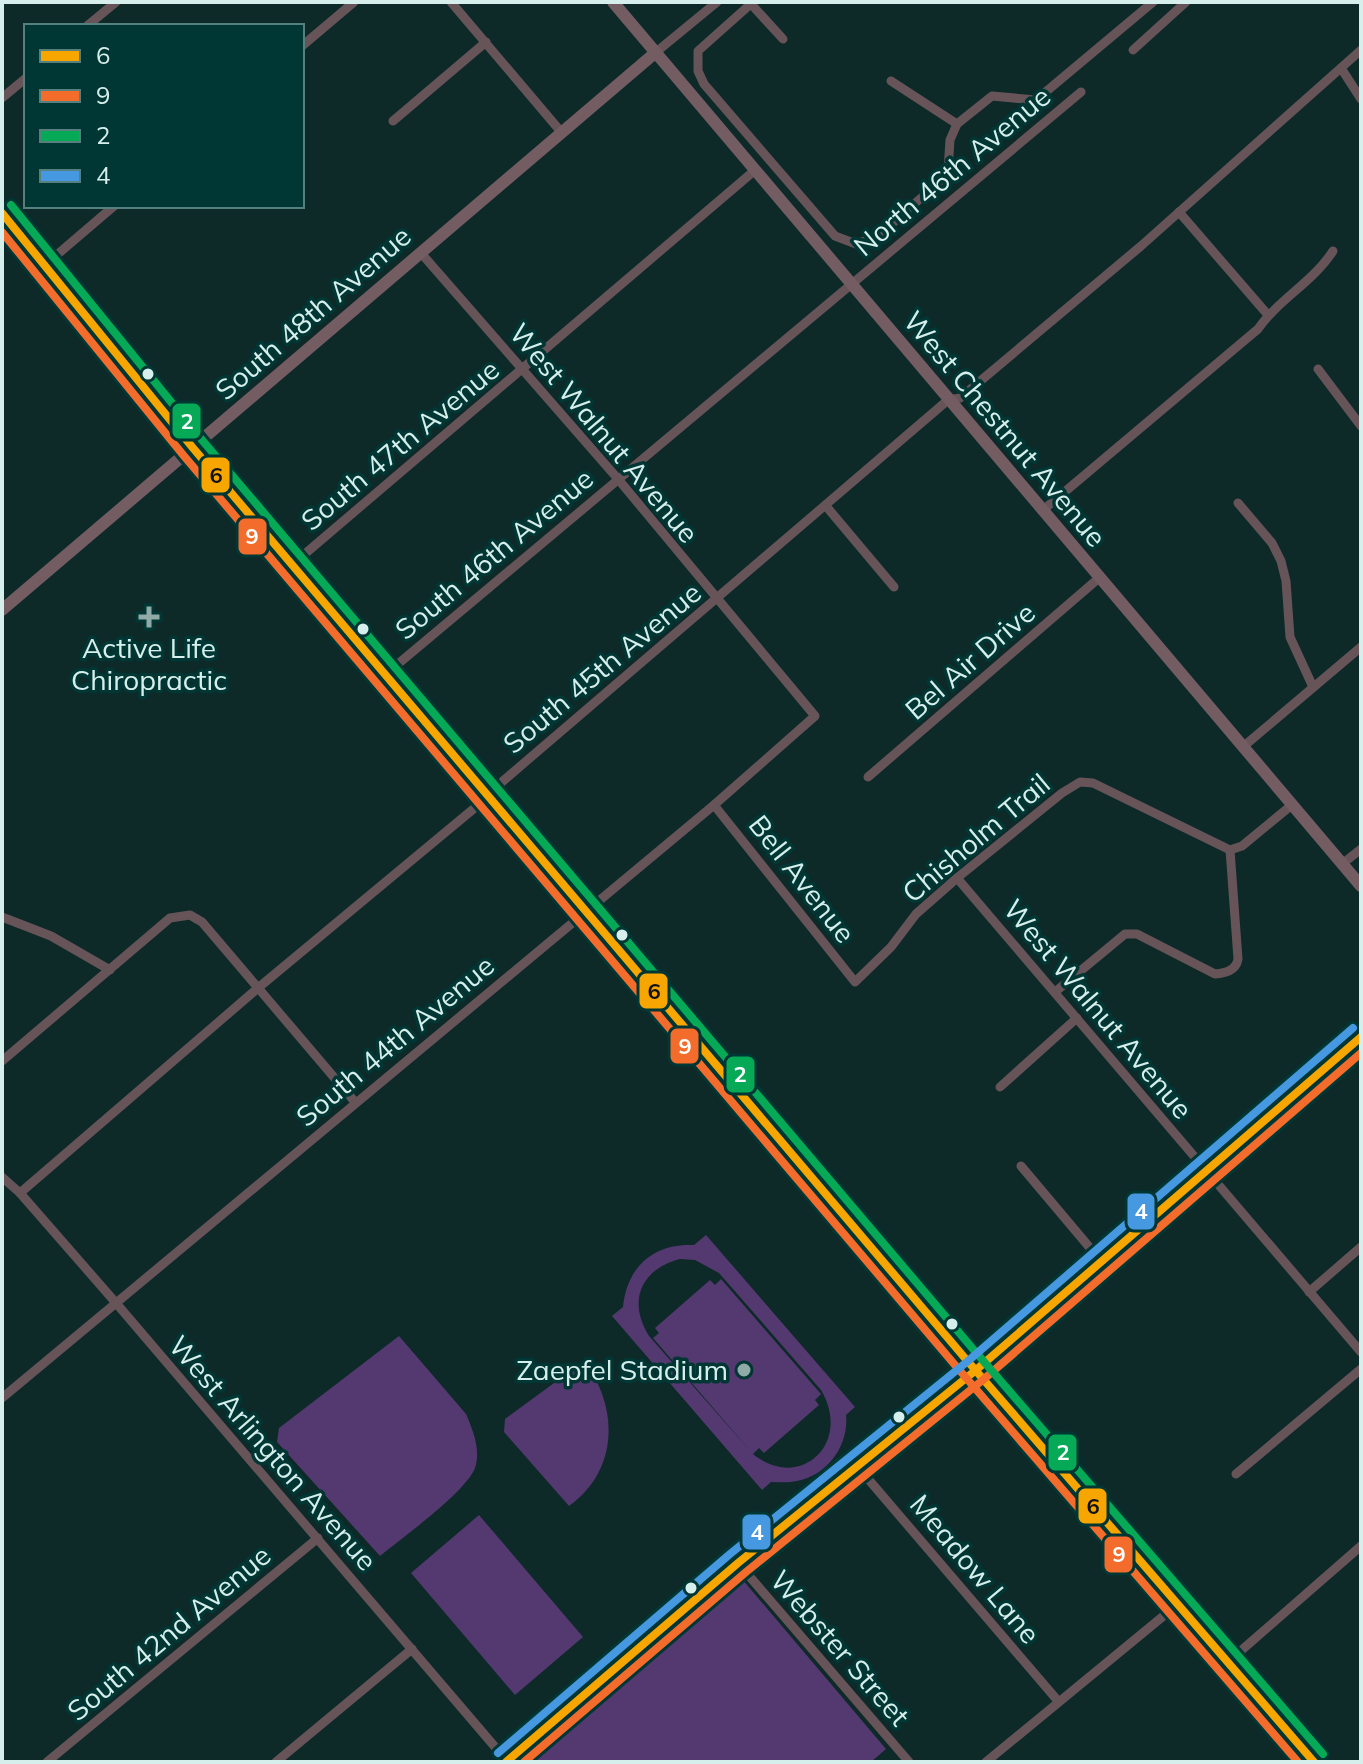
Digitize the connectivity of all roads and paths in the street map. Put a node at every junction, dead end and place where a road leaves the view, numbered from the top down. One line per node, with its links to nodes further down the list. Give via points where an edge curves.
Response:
1 (116, 2): 10 (street)
2 (354, 2): 14 (street)
3 (451, 2): 13 (street)
4 (613, 2): 17 (main road, West Chestnut Avenue)
5 (717, 2): 17 (street)
6 (1153, 2): 9 (street)
7 (1186, 2): 11 (street)
8 (752, 3): 12 (street); 25 (street, via 698,51 698,71 835,236 856,244 878,236 938,183 948,170)
9 (1137, 16): 11 (street); 25 (street, via 1036,100 992,96)
10 (89, 24)
11 (1151, 32): 15 (street)
12 (783, 39)
13 (486, 42): 24 (street); 26 (street)
14 (304, 44)
15 (1133, 50)
16 (1361, 50): 18 (street, South 45th Avenue)
17 (655, 53): 26 (main road, South 48th Avenue); 27 (main road, West Chestnut Avenue)
18 (1341, 68): 23 (street); 29 (street, South 45th Avenue)
19 (24, 80): 22 (street)
20 (891, 81): 25 (street)
21 (1081, 92): 34 (street, North 46th Avenue)
22 (2, 98)
23 (1361, 99)
24 (393, 121)
25 (957, 124)
26 (562, 133): 32 (main road, South 48th Avenue)
27 (754, 171): 34 (main road, West Chestnut Avenue); 36 (street, South 47th Avenue)
28 (112, 208): 33 (street)
29 (1179, 212): 35 (street); 38 (street, South 45th Avenue, via 960,398)
30 (2, 213): 33 (main road)
31 (1333, 251): 35 (street)
32 (421, 253): 36 (street, West Walnut Avenue); 40 (main road, South 48th Avenue)
33 (45, 265): 40 (main road)
34 (852, 284): 38 (main road, West Chestnut Avenue); 41 (street, South 46th Avenue)
35 (1268, 315): 44 (street, via 1258,329)
36 (522, 369): 41 (street, West Walnut Avenue); 45 (street, South 47th Avenue)
37 (1318, 369): 39 (street)
38 (948, 400): 43 (street, South 45th Avenue); 44 (main road, West Chestnut Avenue)
39 (1361, 426)
40 (193, 448): 45 (main road); 49 (main road, South 48th Avenue)
41 (618, 479): 48 (street, West Walnut Avenue); 51 (street, South 46th Avenue)
42 (1238, 503): 52 (street, via 1281,561 1290,637)
43 (826, 506): 47 (street); 48 (street, South 45th Avenue)
44 (1042, 511): 46 (main road, West Chestnut Avenue)
45 (293, 564): 51 (main road)
46 (1099, 578): 54 (main road, West Chestnut Avenue); 55 (street, Bel Air Drive)
47 (894, 587)
48 (717, 599): 53 (street, West Walnut Avenue); 56 (street, South 45th Avenue)
49 (2, 610)
50 (1361, 647): 52 (street)
51 (386, 674): 56 (main road)
52 (1313, 687): 54 (street)
53 (815, 716): 58 (street, South 44th Avenue)
54 (1244, 746): 57 (main road, West Chestnut Avenue)
55 (868, 777)
56 (489, 796): 64 (main road); 68 (street, South 45th Avenue)
57 (1293, 804): 60 (street); 61 (main road, West Chestnut Avenue)
58 (714, 805): 64 (street, South 44th Avenue); 67 (street, Bell Avenue)
59 (1361, 849): 61 (street)
60 (1230, 850): 62 (street, Chisholm Trail, via 1093,783 1080,782); 69 (street, via 1238,959 1233,969 1215,974 1137,934 1125,934)
61 (1342, 864): 63 (main road, West Chestnut Avenue)
62 (957, 878): 67 (street, Chisholm Trail, via 916,914); 69 (street, West Walnut Avenue)
63 (1361, 886)
64 (586, 911): 74 (street, South 44th Avenue); 85 (main road)
65 (2, 917): 66 (street, via 51,936)
66 (110, 970): 68 (street, via 170,918 190,915 202,922); 72 (street)
67 (855, 982)
68 (258, 988): 74 (street); 78 (street, South 45th Avenue)
69 (1055, 992): 70 (street, West Walnut Avenue)
70 (1077, 1018): 73 (street); 76 (street, West Walnut Avenue)
71 (1361, 1037): 76 (main road)
72 (2, 1061)
73 (1000, 1087)
74 (355, 1102): 82 (street, South 44th Avenue)
75 (1021, 1166): 80 (street)
76 (1205, 1170): 80 (main road); 81 (street, West Walnut Avenue)
77 (2, 1177): 78 (street, West Arlington Avenue)
78 (20, 1193): 82 (street, West Arlington Avenue)
79 (1361, 1247): 81 (street)
80 (1101, 1261): 85 (main road)
81 (1309, 1292): 83 (street, West Walnut Avenue)
82 (116, 1303): 86 (street, South 44th Avenue); 89 (street, West Arlington Avenue)
83 (1361, 1352)
84 (1361, 1369): 88 (street)
85 (976, 1370): 87 (main road); 92 (main road)
86 (2, 1398)
87 (857, 1466): 91 (main road); 95 (street, Meadow Lane)
88 (1236, 1474)
89 (318, 1538): 93 (street, West Arlington Avenue); 96 (street, South 42nd Avenue)
90 (1361, 1546): 94 (street)
91 (738, 1563): 98 (main road); 99 (street, Webster Street)
92 (1178, 1604): 94 (main road); 95 (street)
93 (412, 1649): 97 (street); 98 (street, West Arlington Avenue)
94 (1228, 1662): 101 (main road)
95 (1058, 1701): 100 (street)
96 (47, 1762)
97 (276, 1762)
98 (506, 1762)
99 (909, 1762)
100 (986, 1762)
101 (1314, 1762)

